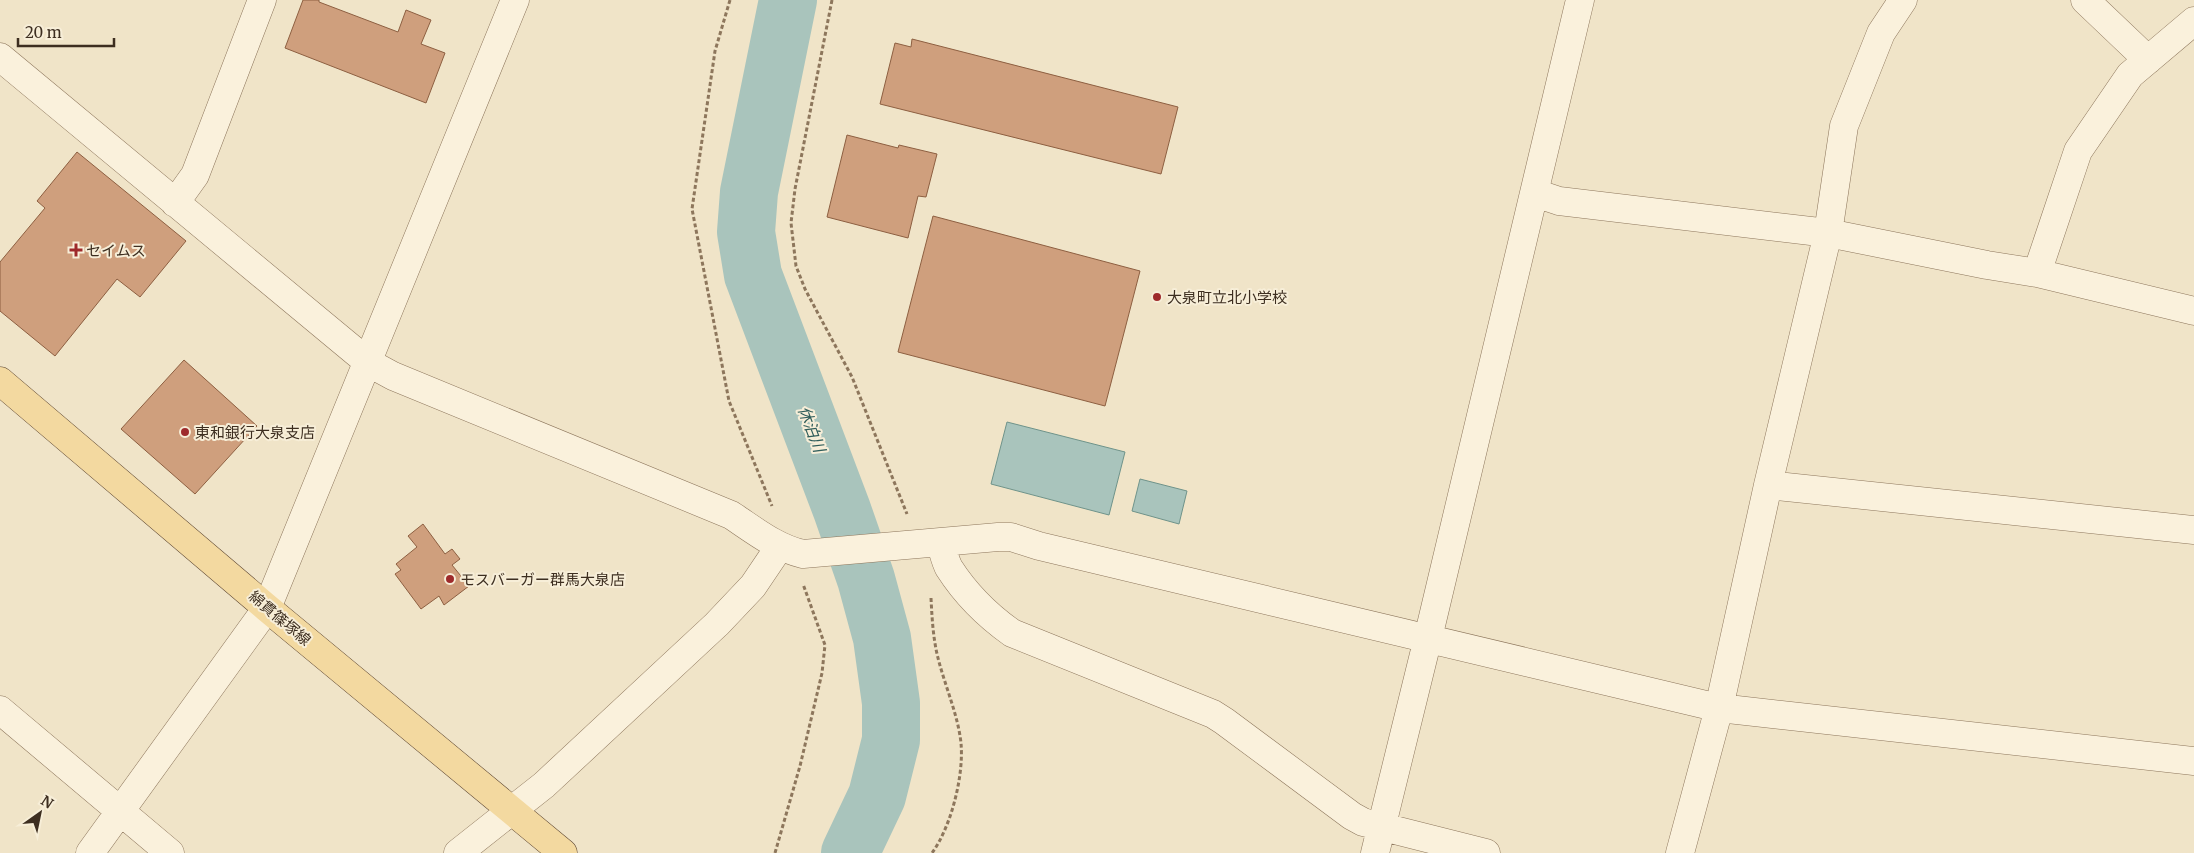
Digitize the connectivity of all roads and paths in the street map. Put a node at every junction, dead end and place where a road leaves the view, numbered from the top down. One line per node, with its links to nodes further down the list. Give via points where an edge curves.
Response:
1 (262, 0): 12 (street, via 195,175)
2 (515, 0): 16 (street)
3 (730, 0): 19 (path, via 716,51 692,209 729,401)
4 (832, 0): 20 (path, via 795,189 791,223 796,266 852,377)
5 (1580, 0): 11 (street)
6 (1903, 0): 13 (street, via 1880,33 1844,126)
7 (2086, 0): 9 (street)
8 (2194, 21): 9 (street)
9 (2148, 60): 14 (street, via 2130,75 2078,151)
10 (5, 71): 12 (street)
11 (1535, 193): 13 (street, via 1560,201); 26 (street)
12 (175, 203): 16 (street)
13 (1828, 233): 14 (street); 18 (street)
14 (2037, 272): 15 (street)
15 (2194, 311)
16 (369, 363): 23 (street, via 393,376 731,515); 25 (street)
17 (0, 381): 25 (main road, 綿貫篠塚線)
18 (1768, 485): 21 (street); 27 (street)
19 (773, 507)
20 (907, 514)
21 (2194, 530)
22 (940, 542): 23 (street); 26 (street, via 1010,537); 32 (street, via 949,567 968,592 992,619 1012,633 1213,714 1352,816)
23 (791, 550): 30 (street, via 739,603); 37 (path, via 825,646 822,673 800,766)
24 (930, 592): 38 (path, via 934,635 961,744 958,790 949,821)
25 (267, 608): 30 (main road, 綿貫篠塚線); 31 (street)
26 (1428, 638): 27 (street); 32 (street)
27 (1719, 708): 29 (street); 41 (street)
28 (0, 710): 31 (street)
29 (2194, 761)
30 (512, 811): 35 (street); 36 (main road, 綿貫篠塚線)
31 (121, 812): 33 (street); 34 (street)
32 (1381, 827): 39 (street); 40 (street)
33 (90, 853)
34 (170, 853)
35 (458, 853)
36 (563, 853)
37 (775, 853)
38 (932, 853)
39 (1375, 853)
40 (1486, 853)
41 (1680, 853)

